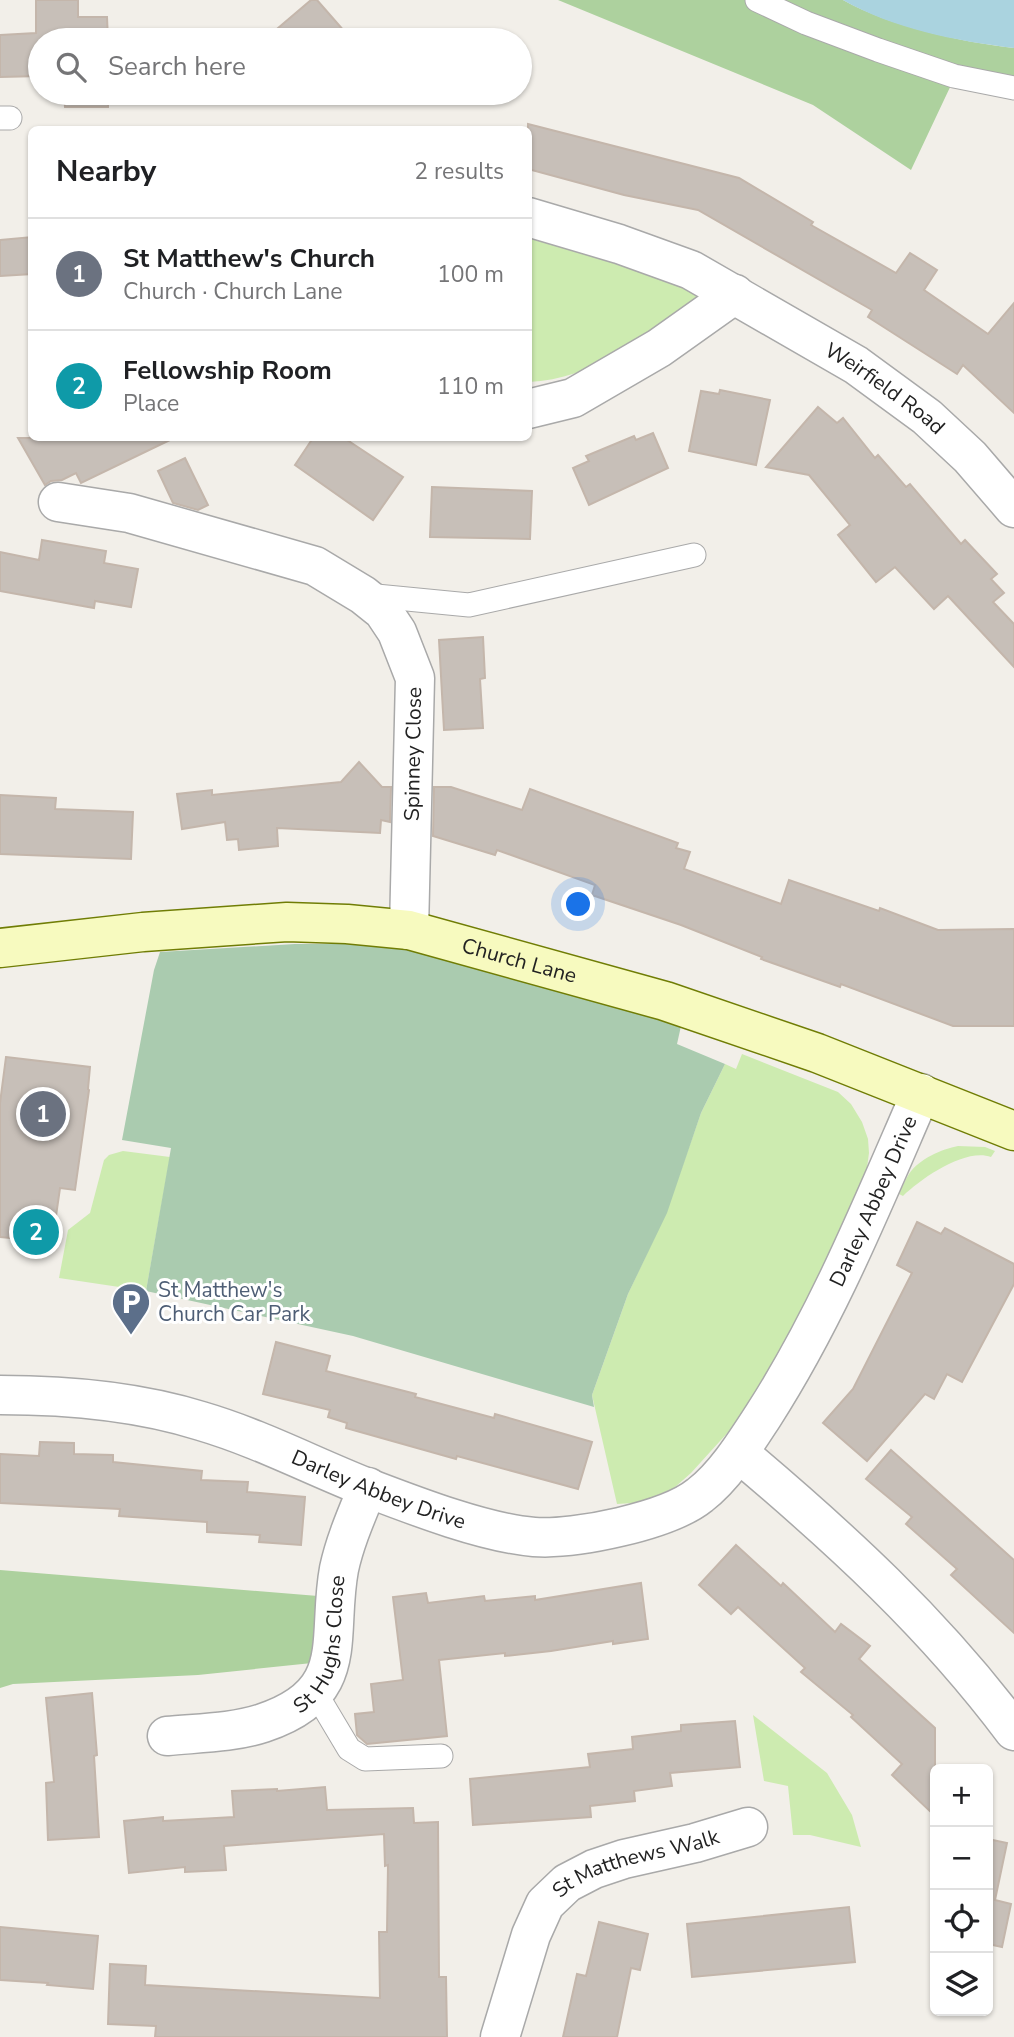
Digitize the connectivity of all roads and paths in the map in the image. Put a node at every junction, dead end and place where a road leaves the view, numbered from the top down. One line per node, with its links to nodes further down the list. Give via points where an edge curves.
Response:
1 (757, 0): 2 (lane, via 878,50 954,76)
2 (1014, 88)
3 (532, 218): 4 (street, Weirfield Road, via 619,243 691,270)
4 (735, 294): 5 (street, via 659,348 573,398); 7 (street, Weirfield Road, via 856,365 927,417)
5 (532, 409)
6 (58, 502): 9 (street, Spinney Close, via 129,513 315,566)
7 (1014, 508)
8 (694, 555): 9 (lane, Spinney Close, via 468,605)
9 (363, 594): 10 (street, Spinney Close, via 383,611 397,632 415,678)
10 (409, 930): 11 (street, Church Lane, via 287,922); 12 (street, Church Lane, via 665,1001)
11 (0, 948)
12 (921, 1093): 13 (street, Church Lane); 15 (street, Darley Abbey Drive, via 856,1243 789,1376)
13 (1014, 1131)
14 (0, 1395): 16 (street, Darley Abbey Drive, via 87,1399 198,1420)
15 (739, 1453): 16 (street, Darley Abbey Drive, via 700,1496 669,1512 643,1522 565,1535 536,1537 501,1531); 18 (street, via 821,1522 931,1629)
16 (368, 1488): 17 (street, St Hughs Close, via 345,1547 331,1658)
17 (314, 1692): 19 (street, St Hughs Close, via 303,1703 262,1724); 20 (lane, via 349,1749 365,1759)
18 (1014, 1731)
19 (167, 1736)
20 (441, 1756)
21 (748, 1827): 22 (street, St Matthews Walk, via 624,1859 567,1883 545,1904 531,1936)
22 (500, 2037)

